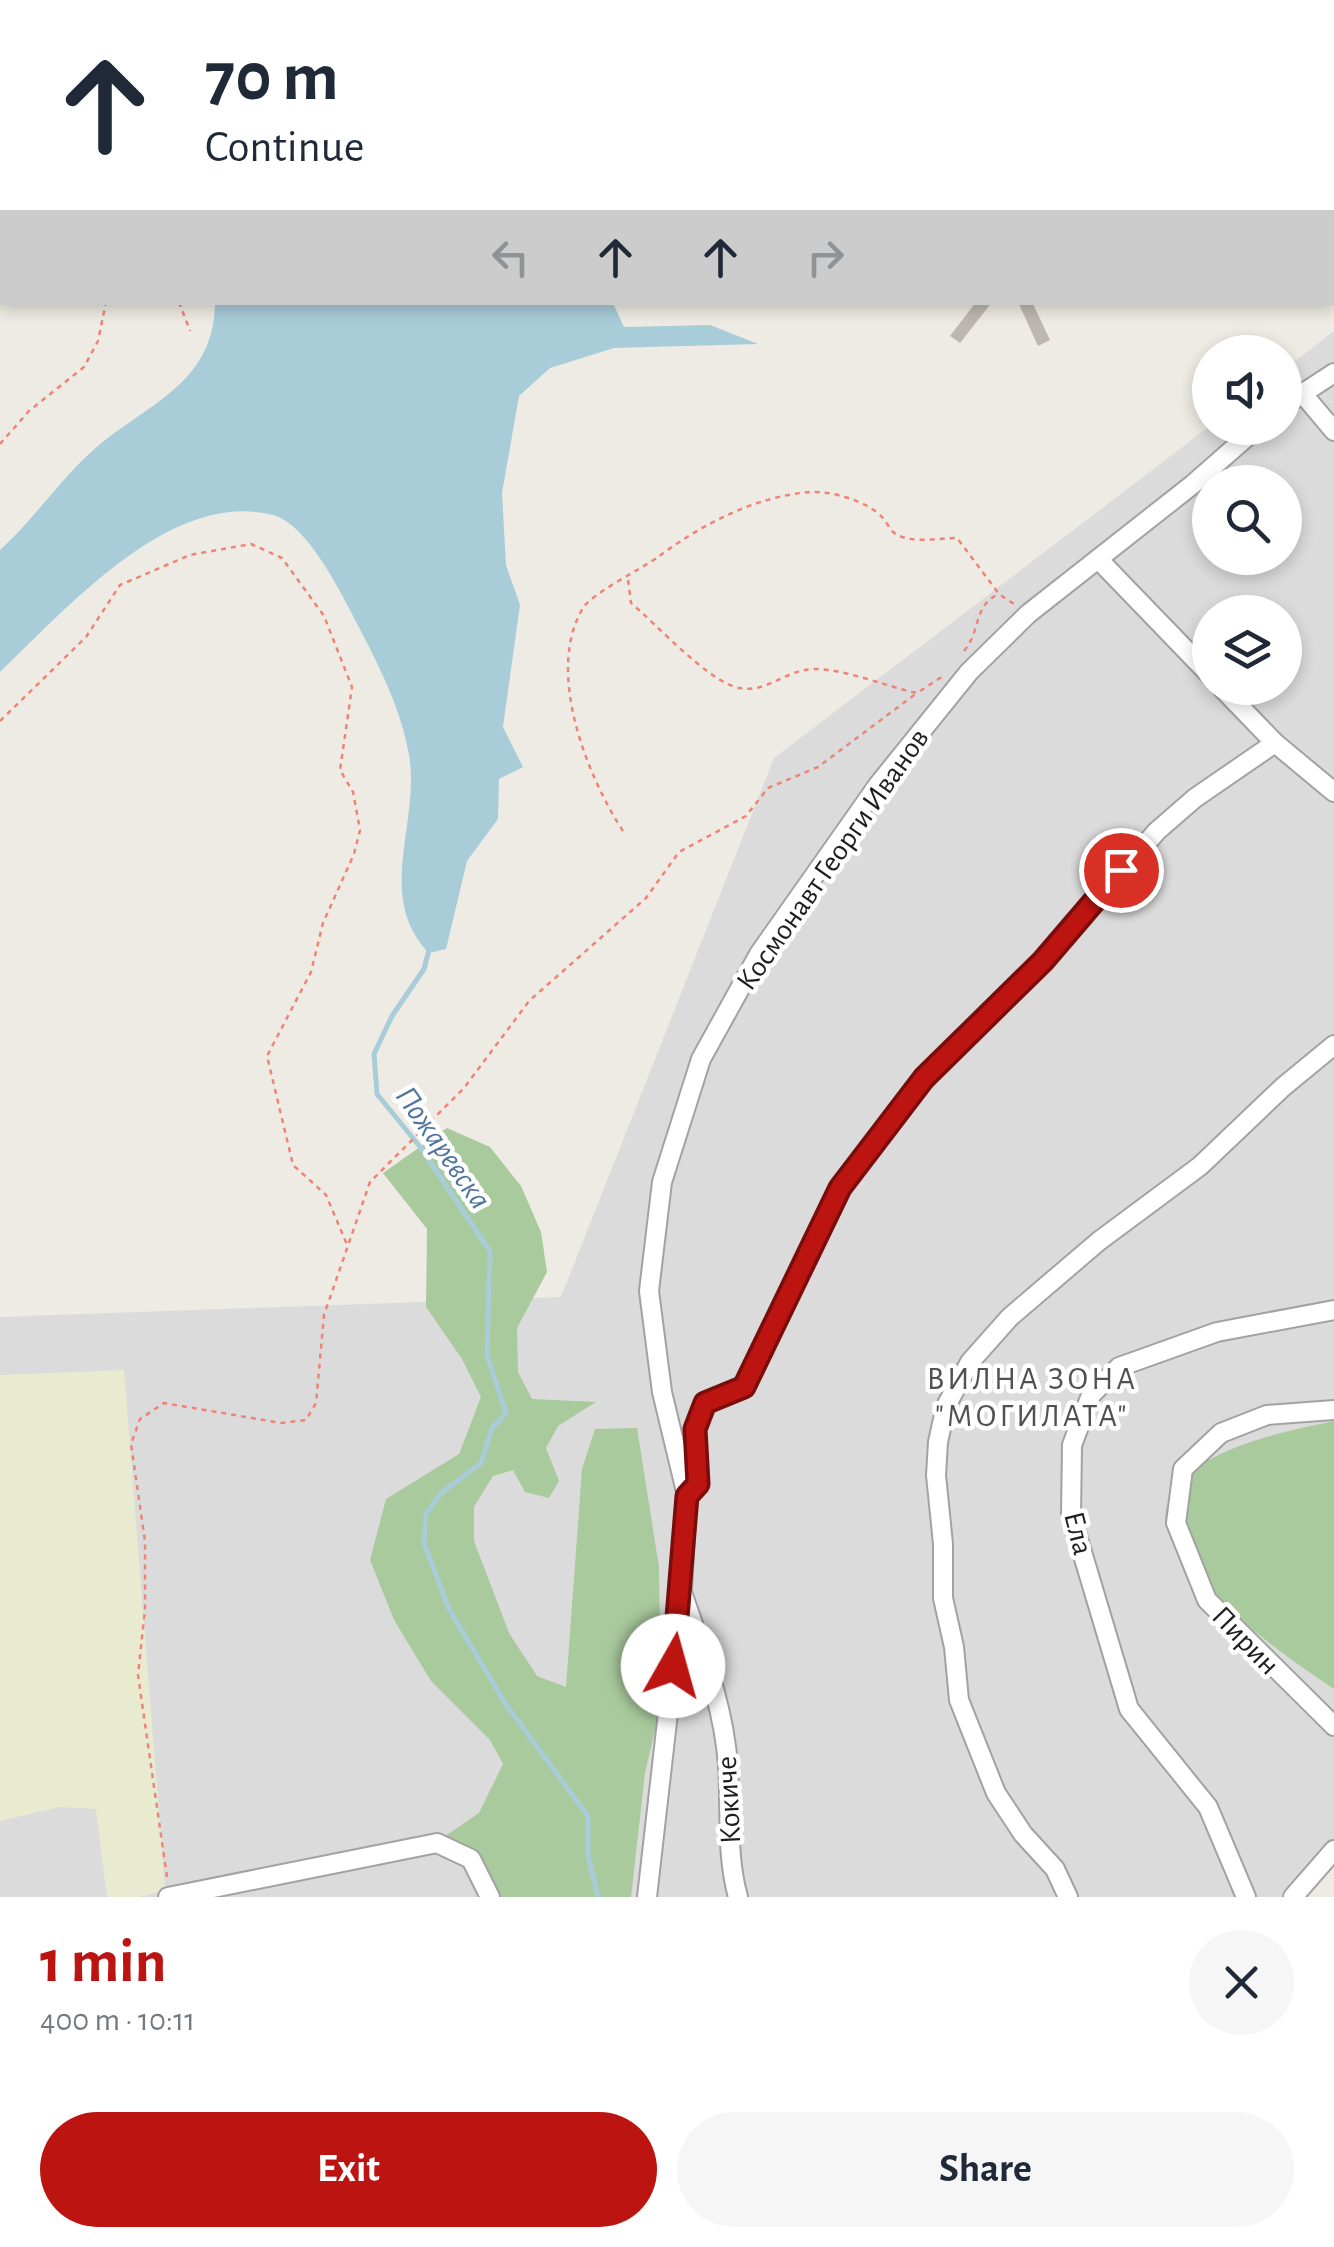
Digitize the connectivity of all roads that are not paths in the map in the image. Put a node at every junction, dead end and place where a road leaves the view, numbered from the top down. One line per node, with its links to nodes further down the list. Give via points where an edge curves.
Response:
1 (1334, 373): 2 (street)
2 (1302, 393): 3 (street)
3 (1334, 432)
4 (1236, 445): 5 (street, Космонавт Георги Иванов)
5 (1098, 559): 6 (street); 13 (street, Космонавт Георги Иванов, via 969,672 878,785 760,954 701,1059 662,1182 649,1291 662,1392)
6 (1192, 656)
7 (1238, 705): 8 (street)
8 (1275, 743): 9 (street); 13 (street, via 1158,831 1043,961 924,1078 840,1188 744,1387 705,1403 695,1429 698,1484)
9 (1334, 792)
10 (1334, 1046): 21 (street, via 1200,1166 1010,1317 970,1362 946,1406 936,1475 942,1598 959,1700 996,1794)
11 (1334, 1310): 22 (street, Ела, via 1217,1332 1119,1367 1090,1395 1072,1444 1071,1514 1129,1709 1208,1807)
12 (1334, 1410): 15 (street, Пирин, via 1267,1415 1221,1434 1183,1469 1176,1523 1207,1600)
13 (687, 1496): 14 (street, Космонавт Георги Иванов)
14 (682, 1590): 19 (street, Космонавт Георги Иванов); 20 (street, Кокиче, via 719,1701)
15 (1334, 1726)
16 (1334, 1850): 23 (street)
17 (168, 1897): 18 (street, via 436,1843 471,1859)
18 (490, 1897)
19 (646, 1897)
20 (738, 1897)
21 (1068, 1897)
22 (1246, 1897)
23 (1292, 1897)

